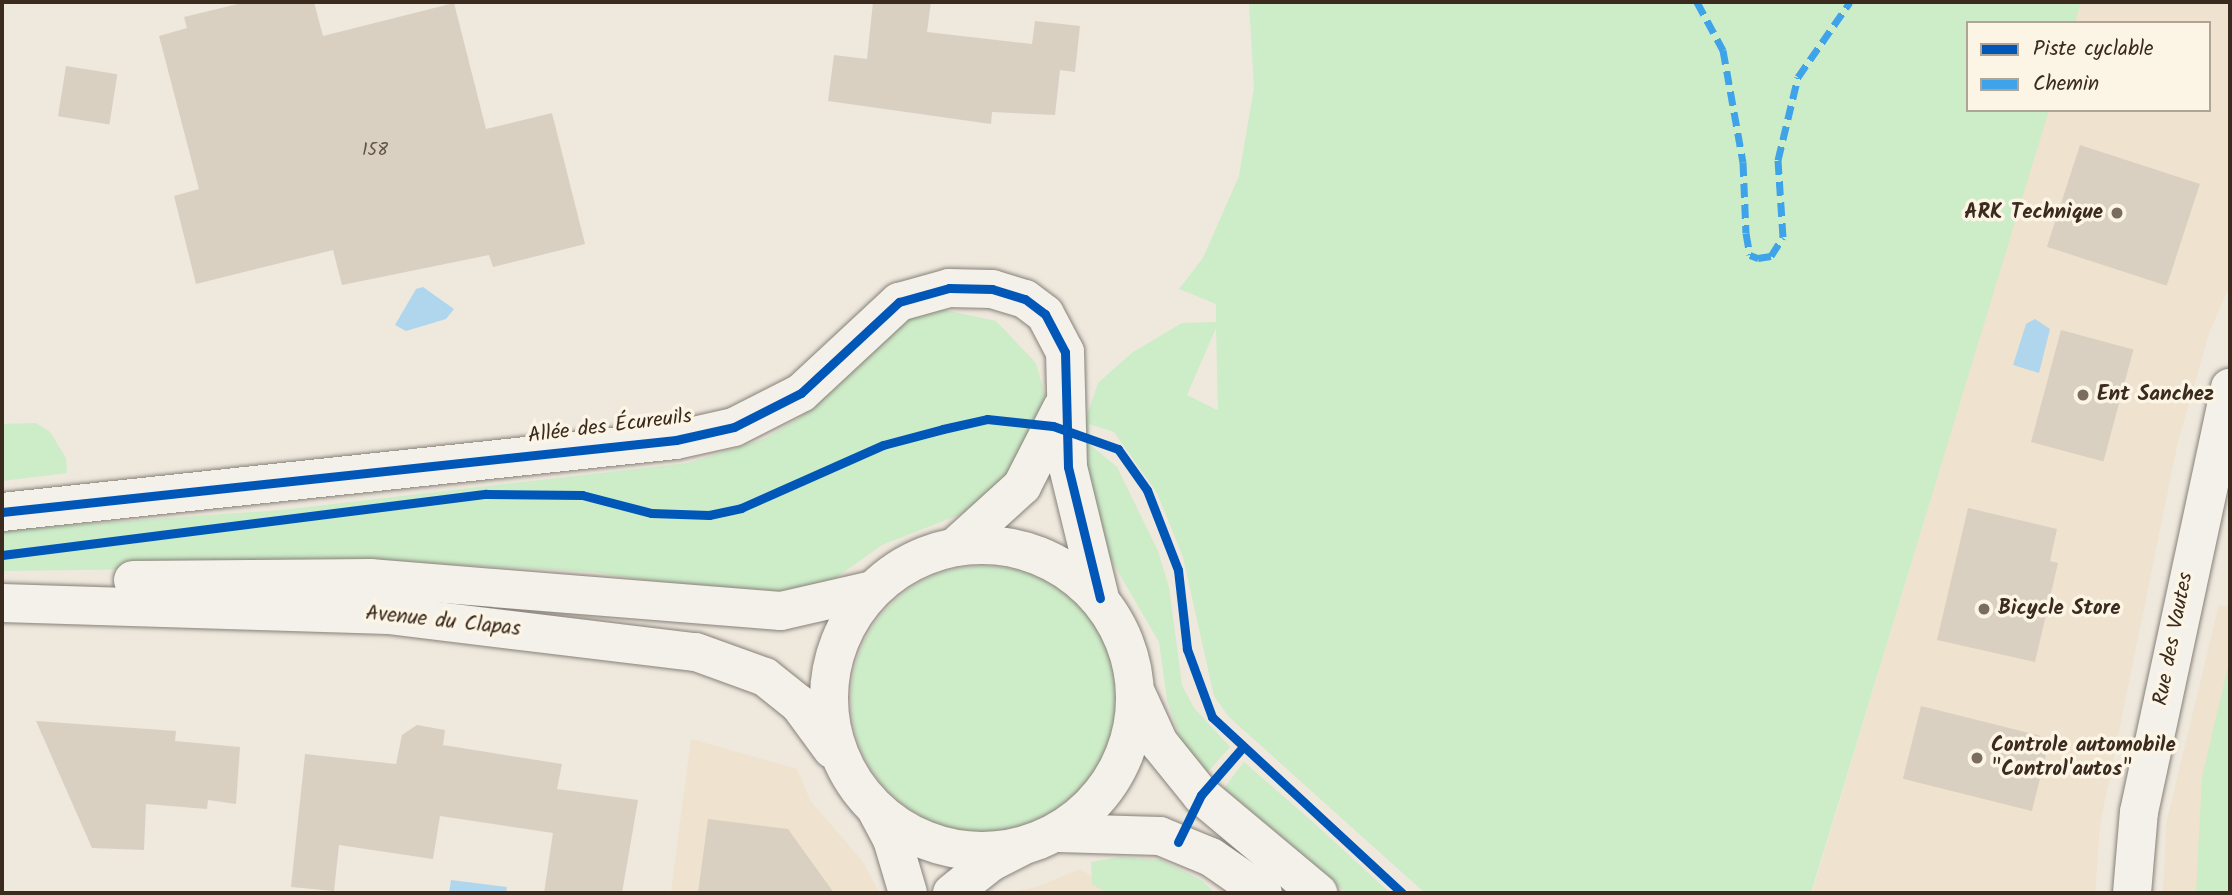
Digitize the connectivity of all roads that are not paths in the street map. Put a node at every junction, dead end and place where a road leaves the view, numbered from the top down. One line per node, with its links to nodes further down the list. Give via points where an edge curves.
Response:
1 (2230, 388): 18 (main road, Rue des Vautes, via 2139,813)
2 (1065, 403): 3 (main road, Allée des Écureuils, via 1065,352 1045,314 1013,293 949,288 899,302 801,393 734,427 676,440); 4 (main road, Allée des Écureuils, via 1022,486); 7 (main road, Allée des Écureuils, via 1074,503)
3 (2, 512)
4 (955, 547): 6 (main road, via 904,567); 7 (main road, via 981,544 1034,553 1081,579)
5 (2, 584): 6 (main road, Avenue du Clapas, via 370,578 781,611)
6 (873, 590): 10 (main road, via 846,628 829,680 828,708)
7 (1100, 598): 9 (main road, via 1132,658)
8 (2, 603): 10 (main road, Avenue du Clapas, via 388,615 696,652 755,673 789,695)
9 (1136, 693): 12 (main road, via 1133,730 1121,767 1100,799); 17 (main road, via 1159,743 1202,795)
10 (841, 761): 11 (main road, Avenue du Clapas)
11 (877, 811): 13 (main road, via 915,837 959,850); 14 (main road, via 892,839)
12 (1058, 833): 13 (main road); 16 (main road, via 1160,836 1210,857)
13 (1020, 847): 15 (main road, via 991,862)
14 (908, 893)
15 (952, 893)
16 (1263, 893)
17 (1318, 893)
18 (2132, 893)

